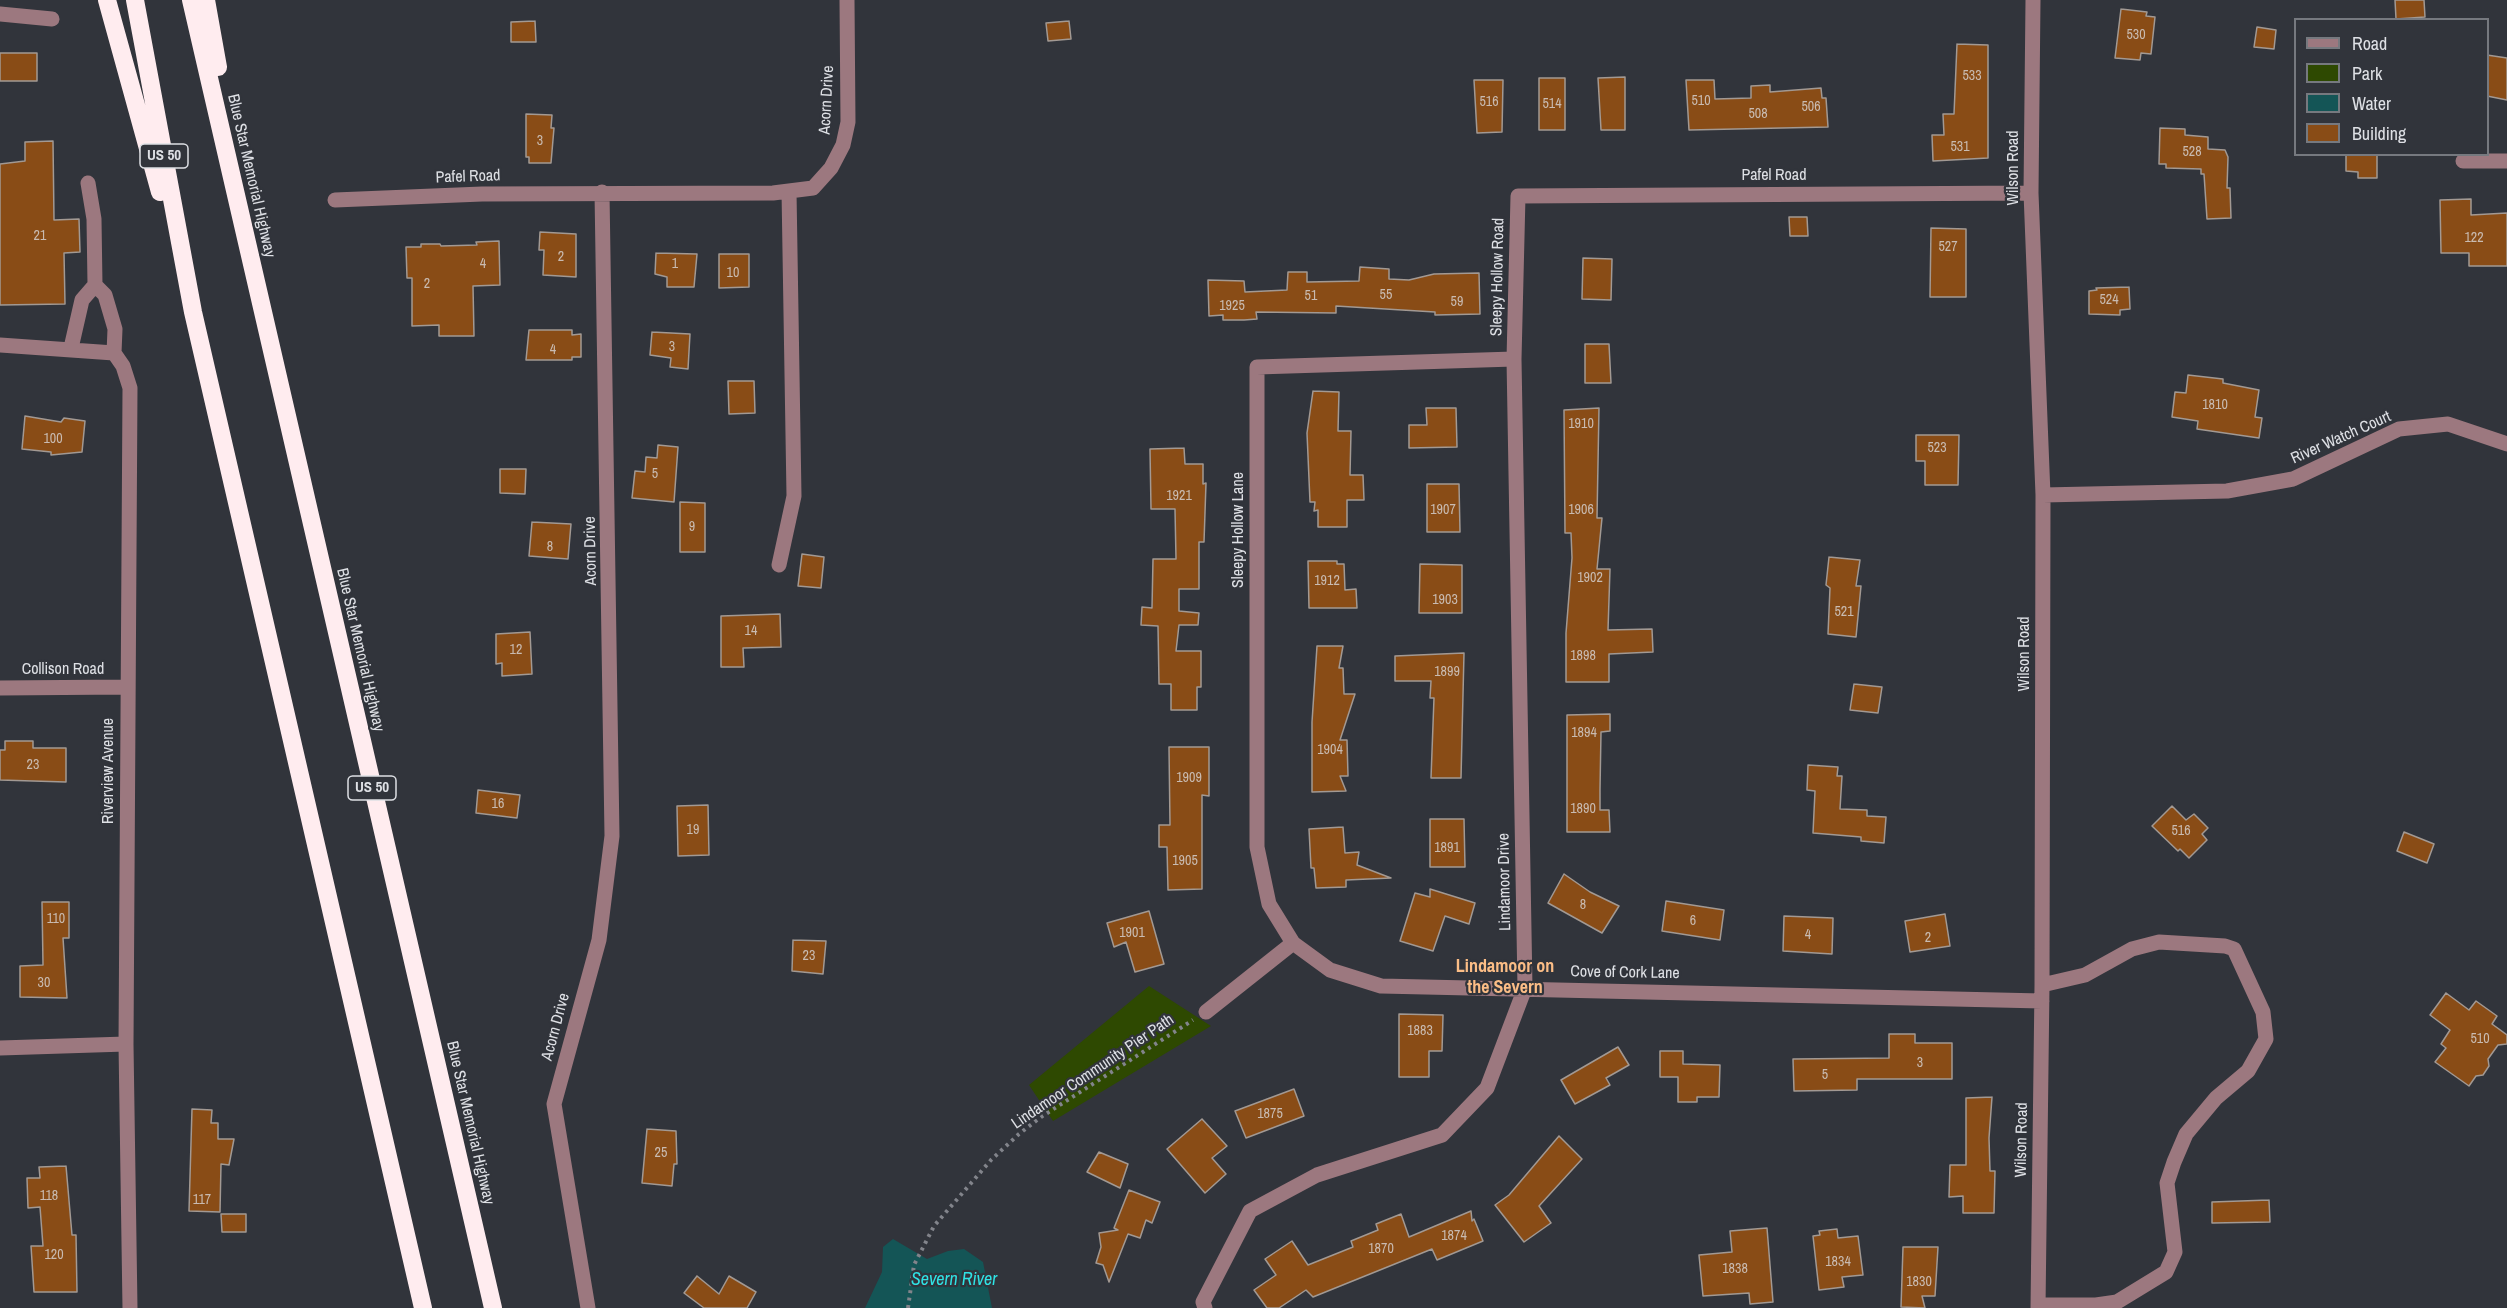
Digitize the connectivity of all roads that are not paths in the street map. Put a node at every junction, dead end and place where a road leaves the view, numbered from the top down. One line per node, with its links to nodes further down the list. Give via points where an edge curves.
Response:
1 (107, 0): 19 (highway)
2 (135, 0): 19 (highway, US 50)
3 (191, 0): 17 (highway, Blue Star Memorial Highway / US 50)
4 (206, 0): 17 (highway)
5 (847, 0): 12 (street, Acorn Drive, via 848,122 843,145 831,168 813,188)
6 (2033, 0): 14 (street, Wilson Road)
7 (0, 14): 8 (street)
8 (52, 19)
9 (2463, 161): 10 (street)
10 (2507, 161)
11 (88, 183): 18 (street, via 94,219)
12 (789, 191): 13 (street, Acorn Drive); 26 (street, via 794,496)
13 (602, 192): 16 (street, Pafel Road); 40 (street, Acorn Drive, via 612,836 599,940 554,1104)
14 (2031, 193): 15 (street, Pafel Road); 25 (street, Wilson Road)
15 (1518, 196): 23 (street, Sleepy Hollow Road)
16 (335, 200)
17 (252, 267): 39 (highway, Blue Star Memorial Highway / US 50)
18 (95, 285): 21 (street, via 82,300); 22 (street, via 105,295 115,329)
19 (193, 312): 38 (highway, US 50)
20 (0, 345): 21 (street)
21 (71, 348): 22 (street)
22 (114, 353): 27 (street, Riverview Avenue, via 130,388)
23 (1514, 359): 29 (street, Sleepy Hollow Lane, via 1257,367 1257,847 1269,904); 31 (street, Lindamoor Drive)
24 (2507, 444): 25 (street, River Watch Court, via 2448,424 2400,429 2294,479 2227,491)
25 (2043, 495): 30 (street, Wilson Road)
26 (779, 565)
27 (127, 687): 28 (street, Collison Road); 34 (street, Riverview Avenue)
28 (0, 688)
29 (1293, 943): 31 (street, Cove of Cork Lane, via 1330,970 1381,986); 33 (street)
30 (2042, 986): 32 (street, Wilson Road); 36 (street, via 2085,975 2132,949 2159,942 2225,946 2234,949 2259,1003 2266,1039 2248,1071 2186,1134 2166,1183 2175,1252 2166,1272 2117,1302)
31 (1524, 988): 32 (street, Cove of Cork Lane); 41 (street, Lindamoor Drive, via 1487,1088 1442,1135 1317,1175 1250,1211 1203,1302)
32 (2042, 1001): 36 (street, Wilson Road)
33 (1206, 1012)
34 (126, 1044): 35 (street); 37 (street, Riverview Avenue)
35 (0, 1048)
36 (2038, 1306)
37 (129, 1308)
38 (423, 1308)
39 (493, 1308)
40 (588, 1308)
41 (1205, 1308)

